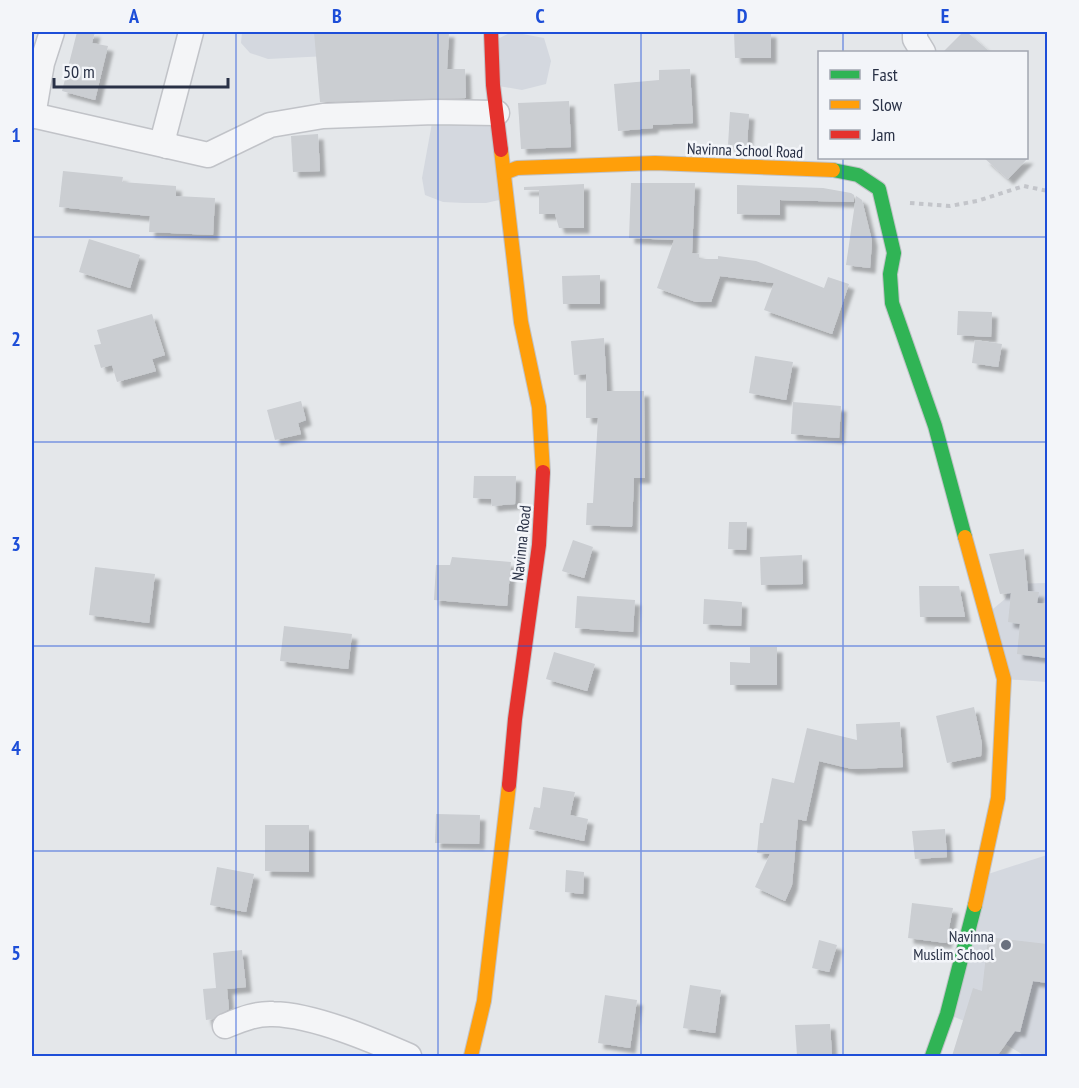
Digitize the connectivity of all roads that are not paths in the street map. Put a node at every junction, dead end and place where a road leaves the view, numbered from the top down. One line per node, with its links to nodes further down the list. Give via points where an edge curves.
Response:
1 (52, 32): 7 (street)
2 (191, 32): 8 (street, via 164,135)
3 (491, 32): 6 (street, Navinna Road)
4 (915, 32): 5 (street)
5 (922, 51)
6 (497, 113): 8 (street, via 323,116 270,125 208,155); 10 (street, Navinna Road)
7 (32, 116): 8 (street)
8 (167, 146)
9 (865, 159): 11 (street)
10 (504, 173): 11 (street, Navinna School Road, via 517,168 655,163); 14 (street, Navinna Road, via 521,322 539,407 543,476 539,545 514,719 484,1001)
11 (846, 173): 15 (street, Navinna School Road, via 858,175 879,189 894,253 890,274 892,303 935,426 1004,678 998,798 947,1014)
12 (225, 1026): 13 (street, via 248,1017 274,1014 333,1026)
13 (409, 1056)
14 (471, 1056)
15 (932, 1056)

